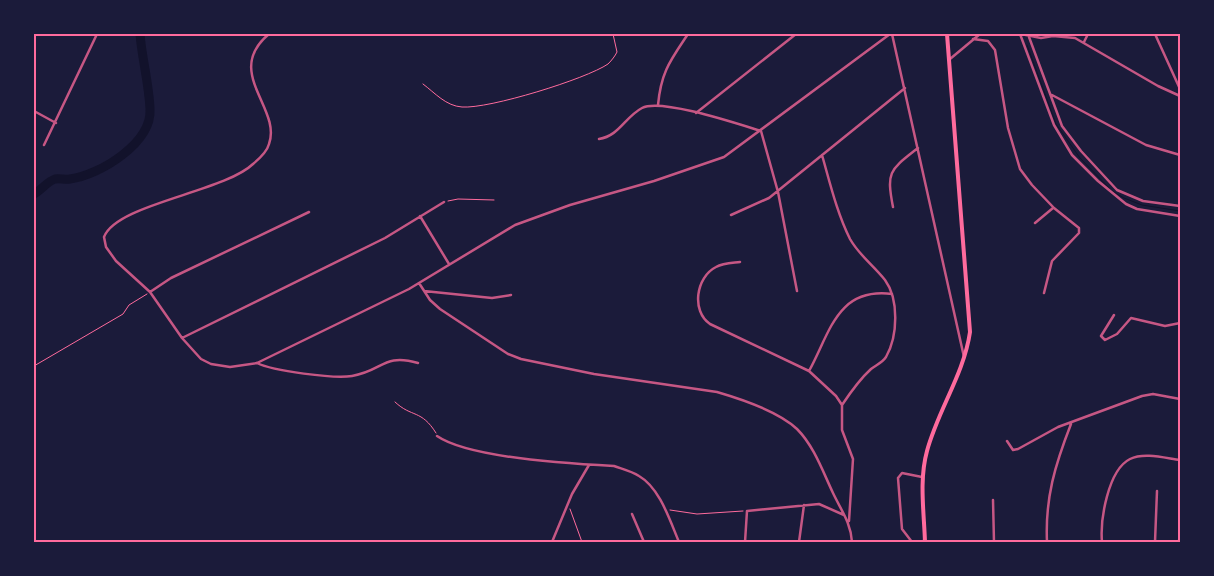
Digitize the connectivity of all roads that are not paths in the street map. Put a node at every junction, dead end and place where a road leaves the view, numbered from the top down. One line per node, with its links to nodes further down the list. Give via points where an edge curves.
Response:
1 (97, 34): 23 (street)
2 (269, 34): 45 (street, via 260,43 252,62 255,86 270,126 269,144 262,156 250,167 225,180 135,212 117,222 104,236 106,247)
3 (688, 34): 20 (street, via 665,69)
4 (796, 34): 22 (street)
5 (891, 34): 16 (street); 24 (street)
6 (947, 34): 15 (main road)
7 (980, 34): 12 (street)
8 (1020, 34): 11 (street); 14 (street)
9 (1088, 34): 13 (street)
10 (1155, 34): 17 (street)
11 (1029, 37): 13 (street, via 1068,37); 14 (street)
12 (973, 39): 15 (street); 34 (street, via 988,41 995,50 1017,160 1025,176)
13 (1084, 42): 19 (street)
14 (1033, 58): 18 (street); 38 (street, via 1054,125 1079,162 1126,204)
15 (950, 59): 52 (main road, via 956,174 970,308 970,332)
16 (906, 88): 27 (street); 28 (street)
17 (1180, 89)
18 (1051, 94): 29 (street, via 1146,145); 32 (street, via 1067,135 1117,190 1143,201)
19 (1180, 96)
20 (658, 105): 22 (street); 25 (street, via 639,109 612,135)
21 (34, 112): 23 (street)
22 (696, 113): 24 (street)
23 (56, 123): 26 (street)
24 (761, 131): 30 (street); 41 (street, via 713,161 515,225)
25 (599, 139)
26 (44, 145)
27 (918, 148): 33 (street, via 890,174 888,183); 52 (street)
28 (822, 155): 30 (street); 47 (street, via 850,237)
29 (1180, 155)
30 (778, 192): 36 (street); 44 (street)
31 (444, 202): 37 (street)
32 (1180, 206)
33 (893, 207)
34 (1054, 208): 39 (street); 46 (street, via 1075,223 1079,233 1052,261)
35 (309, 212): 45 (street, via 171,278)
36 (730, 215)
37 (420, 216): 41 (street); 51 (street, via 363,250)
38 (1180, 216)
39 (1035, 223)
40 (740, 262): 55 (street, via 716,267 705,275 698,295 701,316 710,324)
41 (449, 264): 42 (street)
42 (419, 283): 43 (street); 53 (street)
43 (423, 291): 48 (street, via 492,298); 68 (street, via 440,309 508,354 521,359 594,374 718,392 783,419 807,441)
44 (797, 291)
45 (150, 292): 51 (street)
46 (1044, 293)
47 (892, 294): 55 (street, via 878,292 863,296 838,312); 57 (street, via 895,325 885,357)
48 (511, 295)
49 (1114, 315): 50 (street, via 1102,333 1105,340 1116,334 1131,318 1165,326)
50 (1180, 323)
51 (182, 338): 53 (street, via 211,364 230,367)
52 (964, 359): 63 (main road, via 930,440)
53 (256, 363): 54 (street, via 281,371 342,376 366,372 401,358)
54 (418, 363)
55 (809, 371): 57 (street, via 829,388)
56 (1180, 399): 58 (street, via 1153,394 1142,396)
57 (842, 405): 69 (street, via 842,430 853,459)
58 (1071, 424): 60 (street, via 1058,427 1018,449 1013,450); 81 (street, via 1048,498)
59 (437, 436): 62 (street, via 468,449)
60 (1007, 442)
61 (1180, 460): 82 (street, via 1138,457 1122,465 1106,499)
62 (589, 465): 71 (street); 73 (street, via 614,466 641,477 664,509)
63 (923, 477): 77 (street, via 902,473 898,478 902,529); 79 (main road)
64 (1156, 491): 83 (street)
65 (993, 500): 80 (street)
66 (804, 506): 68 (street, via 825,506); 74 (street, via 746,511); 75 (street)
67 (632, 514): 72 (street)
68 (844, 516): 69 (street)
69 (849, 523): 76 (street)
70 (1180, 541): 84 (street)
71 (552, 542)
72 (644, 542)
73 (679, 542)
74 (745, 542)
75 (799, 542)
76 (852, 542)
77 (912, 542)
78 (916, 542): 79 (street)
79 (925, 542)
80 (994, 542)
81 (1048, 542)
82 (1102, 542)
83 (1155, 542)
84 (1166, 542)

